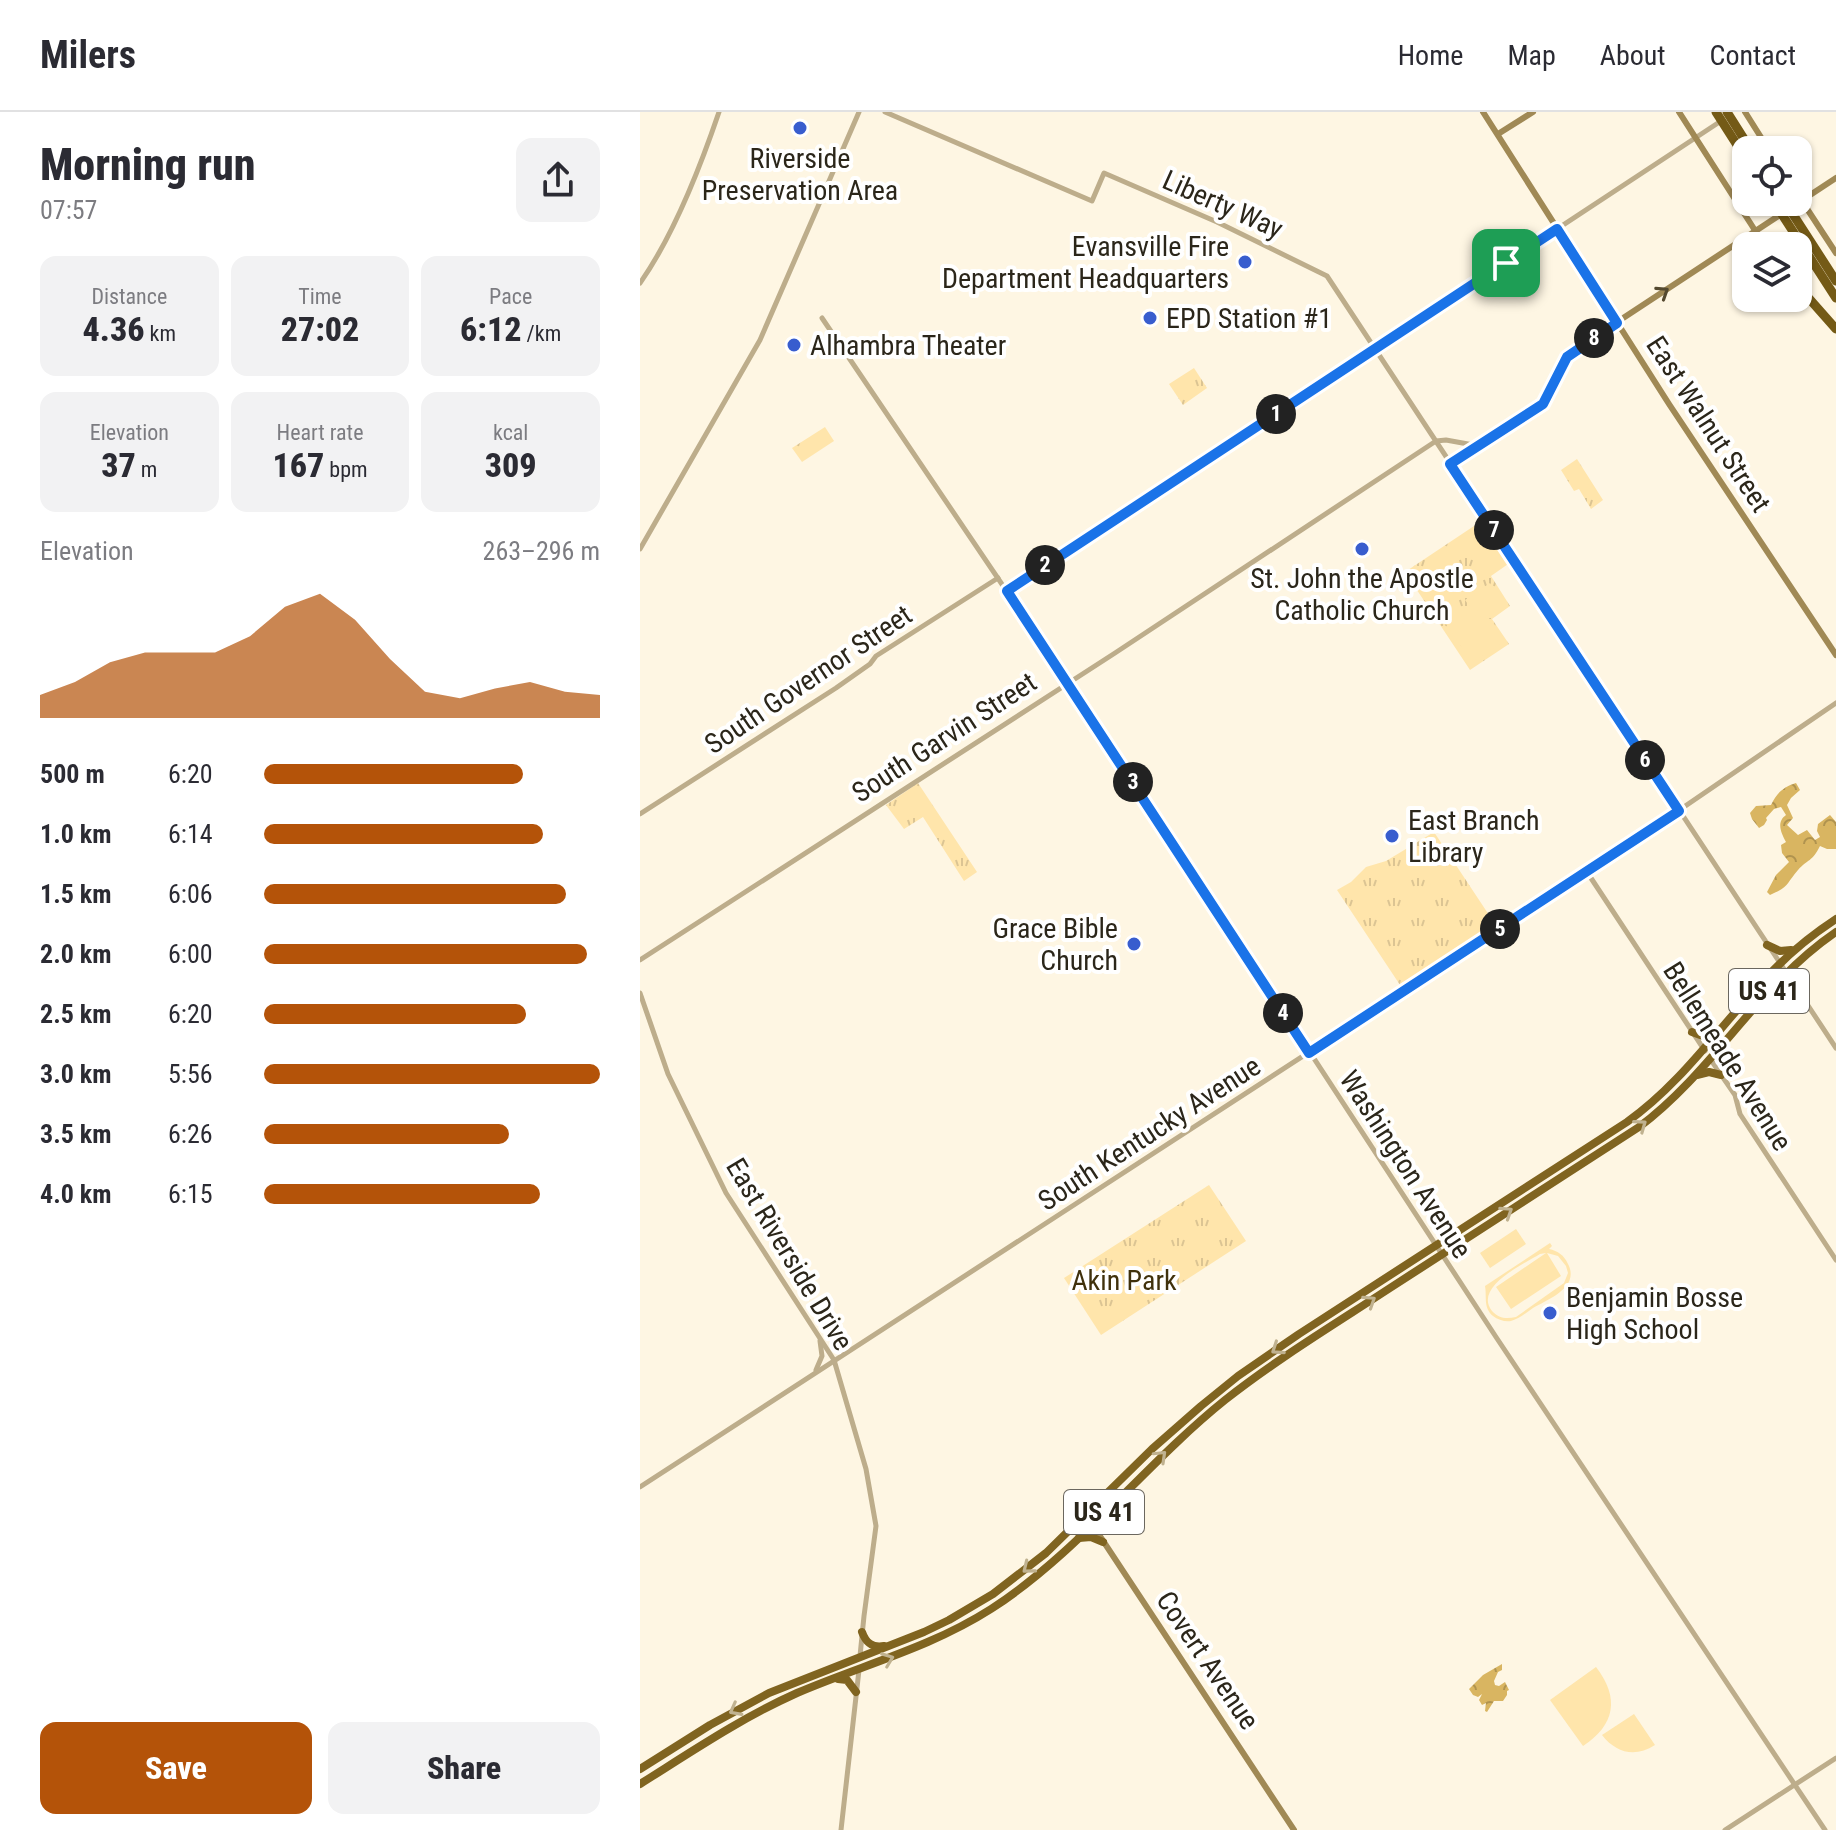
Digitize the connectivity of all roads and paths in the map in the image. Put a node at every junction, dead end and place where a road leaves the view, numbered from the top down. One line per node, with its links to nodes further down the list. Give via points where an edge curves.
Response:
1 (719, 112): 26 (street, via 664,248)
2 (859, 112): 37 (street, via 760,340)
3 (885, 112): 32 (street, Liberty Way, via 1092,201 1104,173 1325,274)
4 (1483, 112): 10 (main road, East Walnut Street)
5 (1533, 112): 10 (main road)
6 (1679, 112): 14 (main road)
7 (1735, 112): 14 (street)
8 (1745, 112): 13 (main road)
9 (1721, 114): 11 (highway); 12 (highway)
10 (1498, 134): 21 (main road, East Walnut Street)
11 (1733, 136)
12 (1739, 136)
13 (1760, 136)
14 (1696, 138): 21 (street); 22 (main road)
15 (1836, 178): 16 (main road)
16 (1812, 191)
17 (1777, 216): 22 (main road)
18 (1788, 216): 27 (highway)
19 (1789, 216): 25 (highway)
20 (1812, 216): 24 (main road)
21 (1557, 229): 30 (main road, East Walnut Street); 32 (street)
22 (1756, 232)
23 (1732, 248): 30 (main road, one-way to 23)
24 (1836, 253)
25 (1836, 281)
26 (640, 283)
27 (1836, 298)
28 (1812, 302): 31 (highway)
29 (822, 318): 38 (street, Washington Avenue)
30 (1617, 323): 33 (main road, via 1567,357); 40 (main road, East Walnut Street)
31 (1836, 329)
32 (1375, 349): 34 (street); 39 (street)
33 (1543, 404): 35 (street)
34 (1436, 441): 35 (street); 36 (street); 41 (street, South Garvin Street)
35 (1479, 446): 36 (street)
36 (1450, 464): 43 (street)
37 (640, 549)
38 (998, 578): 39 (street, Washington Avenue); 44 (street, South Governor Street)
39 (1007, 591): 41 (street, Washington Avenue)
40 (1836, 655)
41 (1068, 682): 50 (street, South Garvin Street); 60 (street, Washington Avenue)
42 (1836, 703): 43 (street, South Kentucky Avenue)
43 (1679, 811): 45 (street, South Kentucky Avenue); 48 (street)
44 (640, 814)
45 (1587, 872): 57 (street, Bellemeade Avenue); 60 (street, South Kentucky Avenue)
46 (1836, 919): 49 (highway, US 41)
47 (1836, 932): 52 (highway, US 41)
48 (1767, 945): 49 (highway, via 1782,952); 51 (street)
49 (1796, 948): 51 (highway, US 41)
50 (640, 960)
51 (1780, 963): 52 (street); 56 (highway, US 41)
52 (1786, 972): 53 (highway, US 41); 55 (street)
53 (1769, 990): 55 (highway, via 1787,985); 61 (highway, US 41)
54 (640, 993): 71 (street, East Riverside Drive, via 668,1074 725,1192)
55 (1799, 993): 58 (street)
56 (1721, 1030): 57 (highway); 59 (highway, US 41)
57 (1692, 1032): 59 (street, Bellemeade Avenue)
58 (1836, 1048)
59 (1704, 1049): 61 (street, Bellemeade Avenue); 64 (highway, US 41, via 1649,1105)
60 (1309, 1053): 66 (street, Washington Avenue); 72 (street, South Kentucky Avenue)
61 (1710, 1059): 62 (highway, US 41); 63 (street, Bellemeade Avenue)
62 (1696, 1075): 63 (highway); 65 (highway, US 41, one-way to 62, via 1645,1123)
63 (1721, 1075): 68 (street, Bellemeade Avenue, via 1740,1114)
64 (1570, 1159): 65 (highway, via 1577,1161); 66 (highway, US 41)
65 (1576, 1168): 67 (highway, US 41, one-way to 65)
66 (1436, 1246): 67 (street, Washington Avenue); 69 (highway, US 41)
67 (1442, 1255): 70 (highway, US 41, one-way to 67); 90 (street, Washington Avenue)
68 (1836, 1260)
69 (1338, 1309): 70 (highway, via 1337,1318); 76 (highway, US 41, one-way to 76, via 1201,1406)
70 (1344, 1318): 78 (highway, US 41, one-way to 70, via 1202,1419)
71 (815, 1330): 72 (street, East Riverside Drive); 73 (street, via 822,1352)
72 (834, 1360): 73 (street, South Kentucky Avenue); 81 (street, East Riverside Drive, via 866,1469 876,1526)
73 (811, 1375): 74 (street, South Kentucky Avenue)
74 (640, 1487)
75 (1077, 1502): 76 (highway)
76 (1097, 1503): 77 (highway, US 41)
77 (1086, 1515): 78 (main road, Covert Avenue); 82 (highway, US 41, one-way to 82, via 993,1594)
78 (1092, 1524): 79 (highway, US 41); 80 (main road, Covert Avenue)
79 (1079, 1538): 80 (highway); 84 (highway, US 41, one-way to 79, via 978,1617)
80 (1103, 1542): 92 (main road, Covert Avenue)
81 (862, 1632): 82 (highway, via 875,1647); 83 (street, East Riverside Drive)
82 (897, 1644): 83 (highway, US 41)
83 (860, 1657): 84 (street, East Riverside Drive); 88 (highway, US 41, one-way to 88, via 745,1705)
84 (859, 1670): 85 (highway, US 41); 86 (street, East Riverside Drive)
85 (822, 1683): 86 (highway, via 845,1679); 89 (highway, US 41, via 739,1722)
86 (856, 1692): 91 (street, East Riverside Drive)
87 (1836, 1758): 90 (street)
88 (640, 1769)
89 (640, 1784)
90 (1795, 1784): 93 (street); 94 (street, Washington Avenue)
91 (841, 1830)
92 (1294, 1830)
93 (1725, 1830)
94 (1825, 1830)

